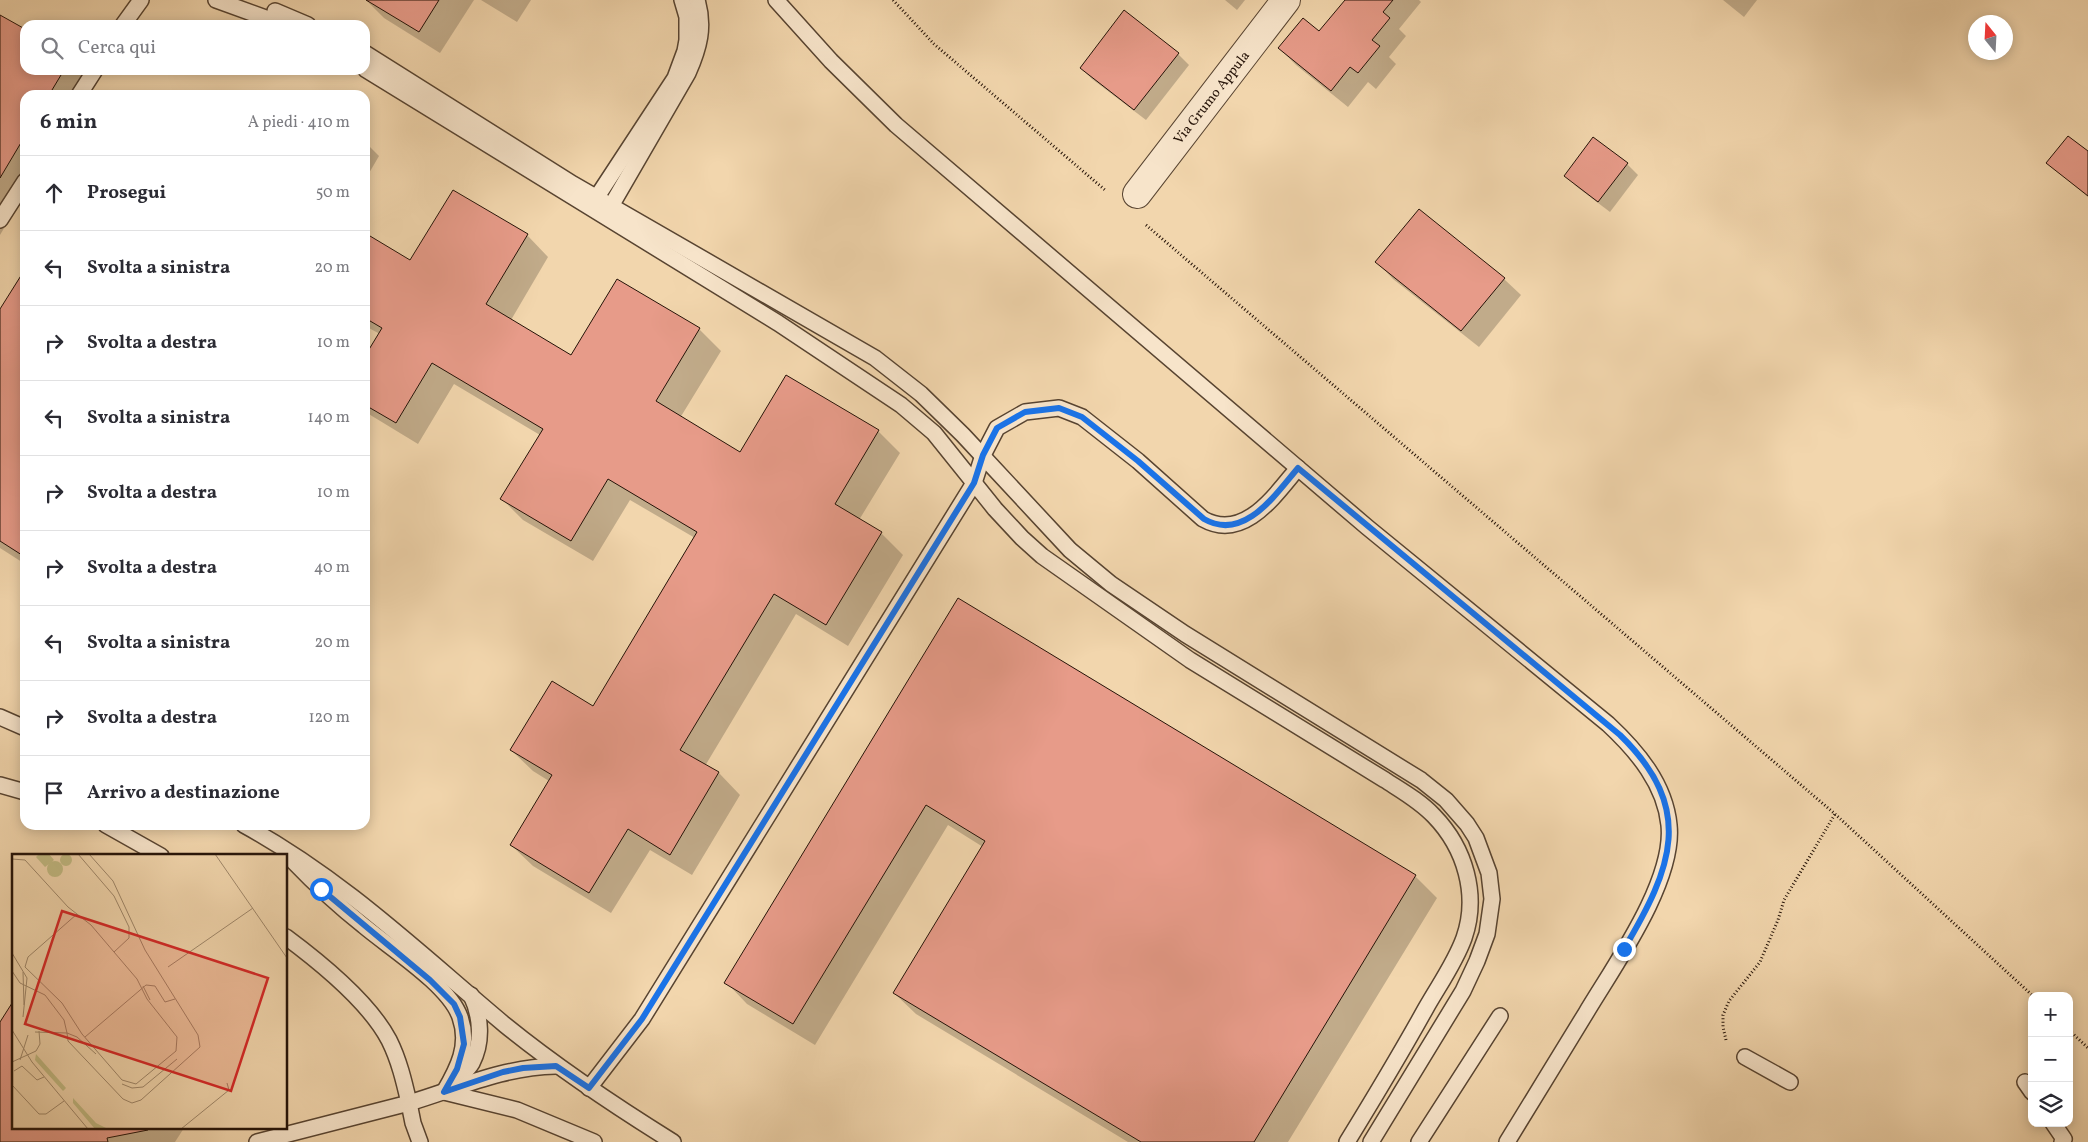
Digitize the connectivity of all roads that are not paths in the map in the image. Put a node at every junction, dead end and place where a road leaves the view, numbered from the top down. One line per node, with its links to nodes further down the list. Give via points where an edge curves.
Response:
1 (141, 0): 8 (lane)
2 (216, 0): 9 (lane)
3 (246, 0): 10 (lane)
4 (682, 0): 16 (lane, via 687,17 687,40 675,78)
5 (697, 0): 18 (lane, via 702,30 694,61)
6 (776, 0): 21 (lane, via 896,125)
7 (1286, 0): 17 (street, Via Grumo Appula)
8 (127, 20)
9 (271, 20)
10 (296, 20)
11 (370, 56): 16 (lane)
12 (370, 72): 16 (lane)
13 (92, 75): 14 (lane)
14 (82, 90)
15 (20, 189): 19 (lane)
16 (593, 202): 18 (lane)
17 (1138, 206)
18 (608, 211): 20 (lane, via 862,349 921,394); 22 (lane, via 901,405 934,433)
19 (0, 220)
20 (983, 455): 21 (lane, via 997,428 1016,416 1059,408 1082,417 1204,519 1224,526 1255,516); 22 (lane); 48 (lane, via 1064,544 1111,584 1185,634 1421,780 1459,813 1476,838 1492,890 1492,908 1483,948 1463,991)
21 (1298, 468): 50 (lane, via 1608,724 1641,759 1664,804 1669,825 1668,849 1653,895 1624,949)
22 (974, 483): 39 (lane, via 642,1019); 47 (lane, via 1022,538 1066,574 1190,660 1413,798 1452,837 1467,874 1471,900 1464,939)
23 (0, 717): 24 (lane)
24 (20, 726)
25 (0, 785): 26 (lane)
26 (20, 791)
27 (115, 830): 30 (lane)
28 (253, 830): 29 (lane)
29 (274, 842): 31 (lane); 34 (lane, via 340,885)
30 (157, 854)
31 (286, 854)
32 (288, 856): 40 (lane, via 321,889 454,1004 460,1017 464,1044 457,1069)
33 (288, 939): 41 (lane, via 376,1019 390,1041)
34 (470, 993): 37 (lane); 40 (lane, via 480,1028 476,1053 471,1065)
35 (1500, 1016): 49 (lane)
36 (1745, 1057): 38 (lane)
37 (556, 1066): 39 (lane); 40 (lane, via 503,1072)
38 (1790, 1082)
39 (589, 1088): 46 (lane)
40 (444, 1092): 41 (lane); 45 (lane, via 517,1110)
41 (409, 1103): 43 (lane); 44 (lane)
42 (2056, 1127): 51 (lane, via 2064,1139)
43 (257, 1142)
44 (420, 1142)
45 (594, 1142)
46 (673, 1142)
47 (1347, 1142)
48 (1371, 1142)
49 (1419, 1142)
50 (1507, 1142)
51 (2062, 1142)

